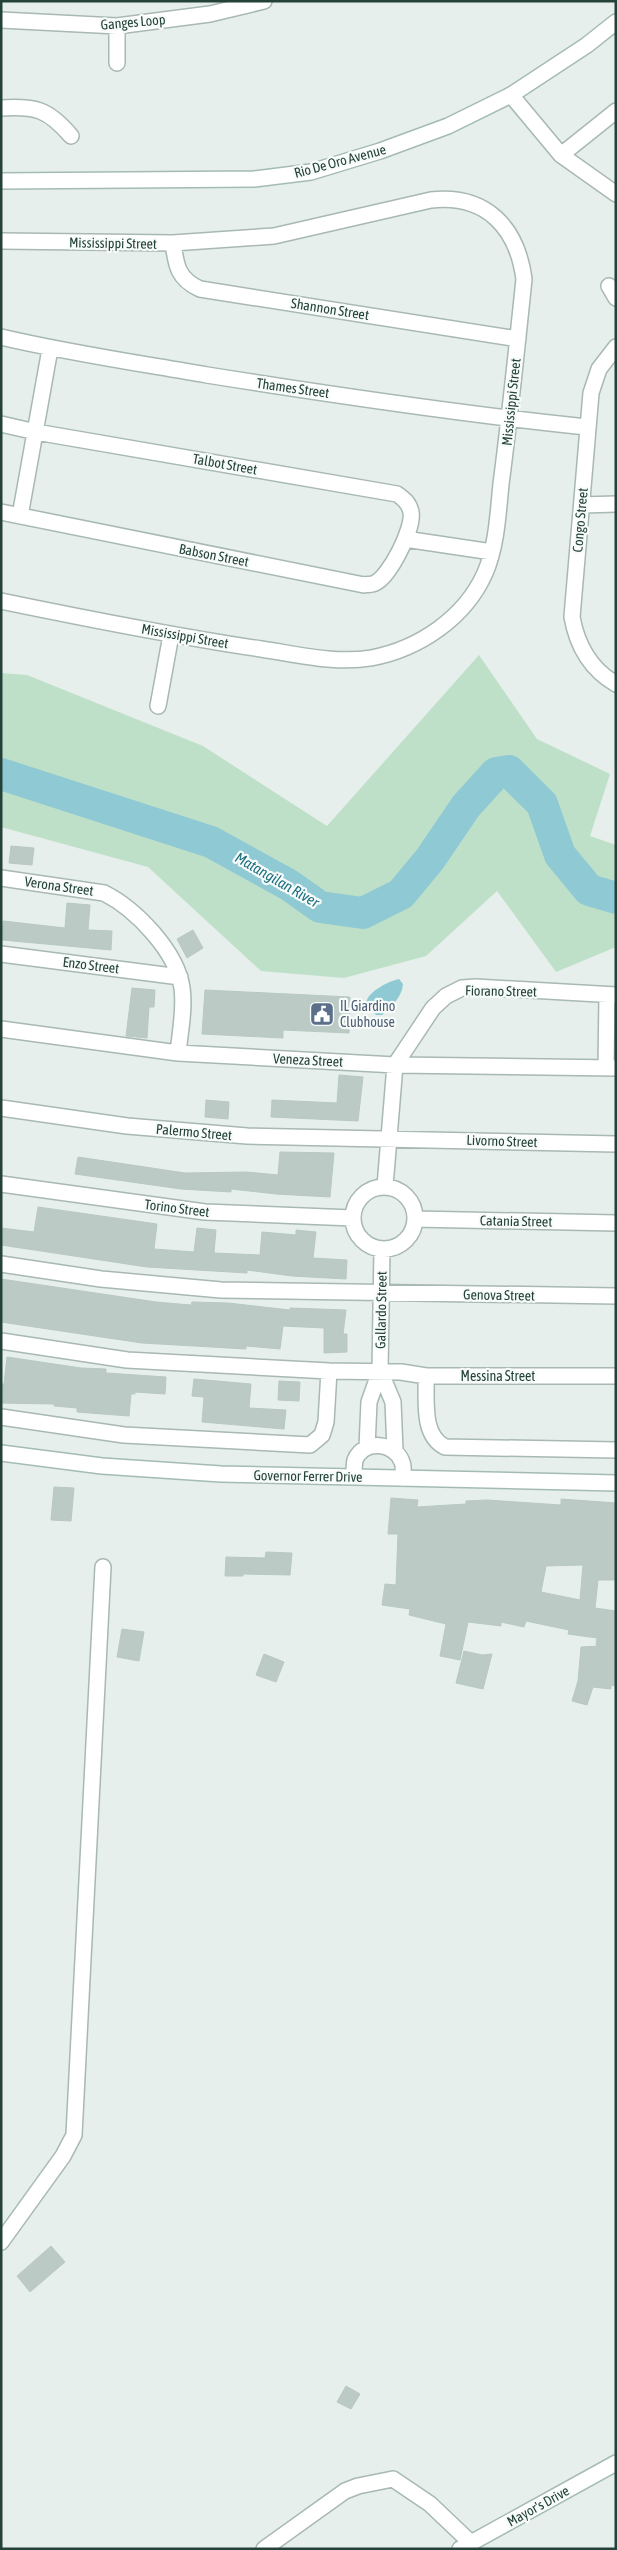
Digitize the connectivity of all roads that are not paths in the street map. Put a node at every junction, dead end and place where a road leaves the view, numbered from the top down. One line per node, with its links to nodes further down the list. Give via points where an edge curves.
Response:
1 (264, 1): 4 (street, Ganges Loop, via 210,14)
2 (1, 20): 4 (street, Ganges Loop)
3 (616, 22): 6 (street, Rio De Oro Avenue, via 587,45)
4 (117, 26): 5 (street)
5 (117, 63)
6 (511, 94): 10 (street); 11 (street, Rio De Oro Avenue, via 448,126 311,172 254,179 195,181)
7 (1, 108): 9 (street, via 38,109 50,114)
8 (616, 111): 10 (street)
9 (71, 136)
10 (561, 154): 12 (street)
11 (1, 181)
12 (616, 194)
13 (1, 241): 14 (street, Mississippi Street)
14 (173, 243): 16 (street, Shannon Street, via 176,269 182,279 200,289); 16 (street, Mississippi Street, via 274,236 432,200 468,201 496,219 513,238 521,256 524,279)
15 (1, 338): 18 (street, Thames Street)
16 (518, 339): 19 (street, Mississippi Street)
17 (616, 347): 21 (street, Congo Street, via 599,369 591,393)
18 (50, 348): 19 (street, Thames Street, via 277,386); 22 (street)
19 (510, 419): 21 (street, Thames Street); 28 (street, Mississippi Street)
20 (1, 424): 22 (street, Talbot Street)
21 (587, 427): 24 (street, Congo Street)
22 (36, 432): 26 (street); 27 (street, Talbot Street, via 397,494 408,502 411,513)
23 (616, 504): 24 (street)
24 (582, 505): 31 (street, Congo Street, via 572,617 586,656)
25 (1, 512): 26 (street, Babson Street)
26 (20, 516): 27 (street, Babson Street, via 364,585 375,584 384,577)
27 (405, 540): 28 (street)
28 (492, 552): 30 (street, Mississippi Street, via 477,590 458,611 430,636 403,650 369,658 324,658)
29 (1, 601): 30 (street, Mississippi Street)
30 (171, 636): 32 (street)
31 (616, 684)
32 (158, 706)
33 (1, 878): 35 (street, Verona Street, via 111,896 161,942)
34 (1, 954): 35 (street, Enzo Street)
35 (180, 977): 38 (street, Verona Street, via 182,1004)
36 (611, 995): 39 (street, Fiorano Street, via 462,988 433,1008); 40 (street)
37 (1, 1029): 38 (street, Veneza Street)
38 (178, 1053): 39 (street, Veneza Street)
39 (395, 1065): 40 (street, Veneza Street); 42 (street, Fiorano Street)
40 (611, 1068)
41 (1, 1108): 42 (street, Palermo Street, via 127,1126 247,1136)
42 (389, 1138): 43 (street, Livorno Street); 45 (street, Fiorano Street)
43 (616, 1144)
44 (1, 1184): 46 (street, Torino Street, via 205,1212)
45 (385, 1186): 46 (street, via 362,1196 355,1206); 47 (street, via 407,1196 414,1207)
46 (353, 1218): 49 (street, via 355,1230 362,1239)
47 (415, 1219): 48 (street, Catania Street); 49 (street, via 405,1241)
48 (616, 1224)
49 (382, 1249): 51 (street, Gallardo Street)
50 (1, 1264): 51 (street, Genova Street, via 100,1279 222,1290)
51 (382, 1293): 52 (street, Genova Street); 55 (street, Gallardo Street)
52 (616, 1296)
53 (1, 1341): 54 (street, Messina Street, via 128,1360)
54 (329, 1371): 55 (street, Messina Street); 58 (street, via 326,1422 322,1436 310,1445 124,1435)
55 (380, 1371): 56 (street, Messina Street); 59 (street, via 369,1402); 60 (street, via 393,1402)
56 (426, 1376): 57 (street, Messina Street); 61 (street, via 428,1430 438,1444 445,1447)
57 (616, 1376)
58 (1, 1417)
59 (367, 1447): 60 (street, via 381,1445); 63 (street, via 355,1460)
60 (395, 1450): 64 (street, via 403,1463)
61 (616, 1450)
62 (1, 1453): 63 (street, Governor Ferrer Drive, via 102,1466 211,1474)
63 (354, 1476): 64 (street, Governor Ferrer Drive)
64 (403, 1478): 65 (street, Governor Ferrer Drive)
65 (616, 1483)
66 (102, 1567): 67 (street, via 74,2135 63,2156)
67 (1, 2242)
68 (616, 2463): 69 (street, Mayor's Drive)
69 (466, 2546): 70 (street, via 430,2504 392,2479 345,2491)
70 (264, 2549)

